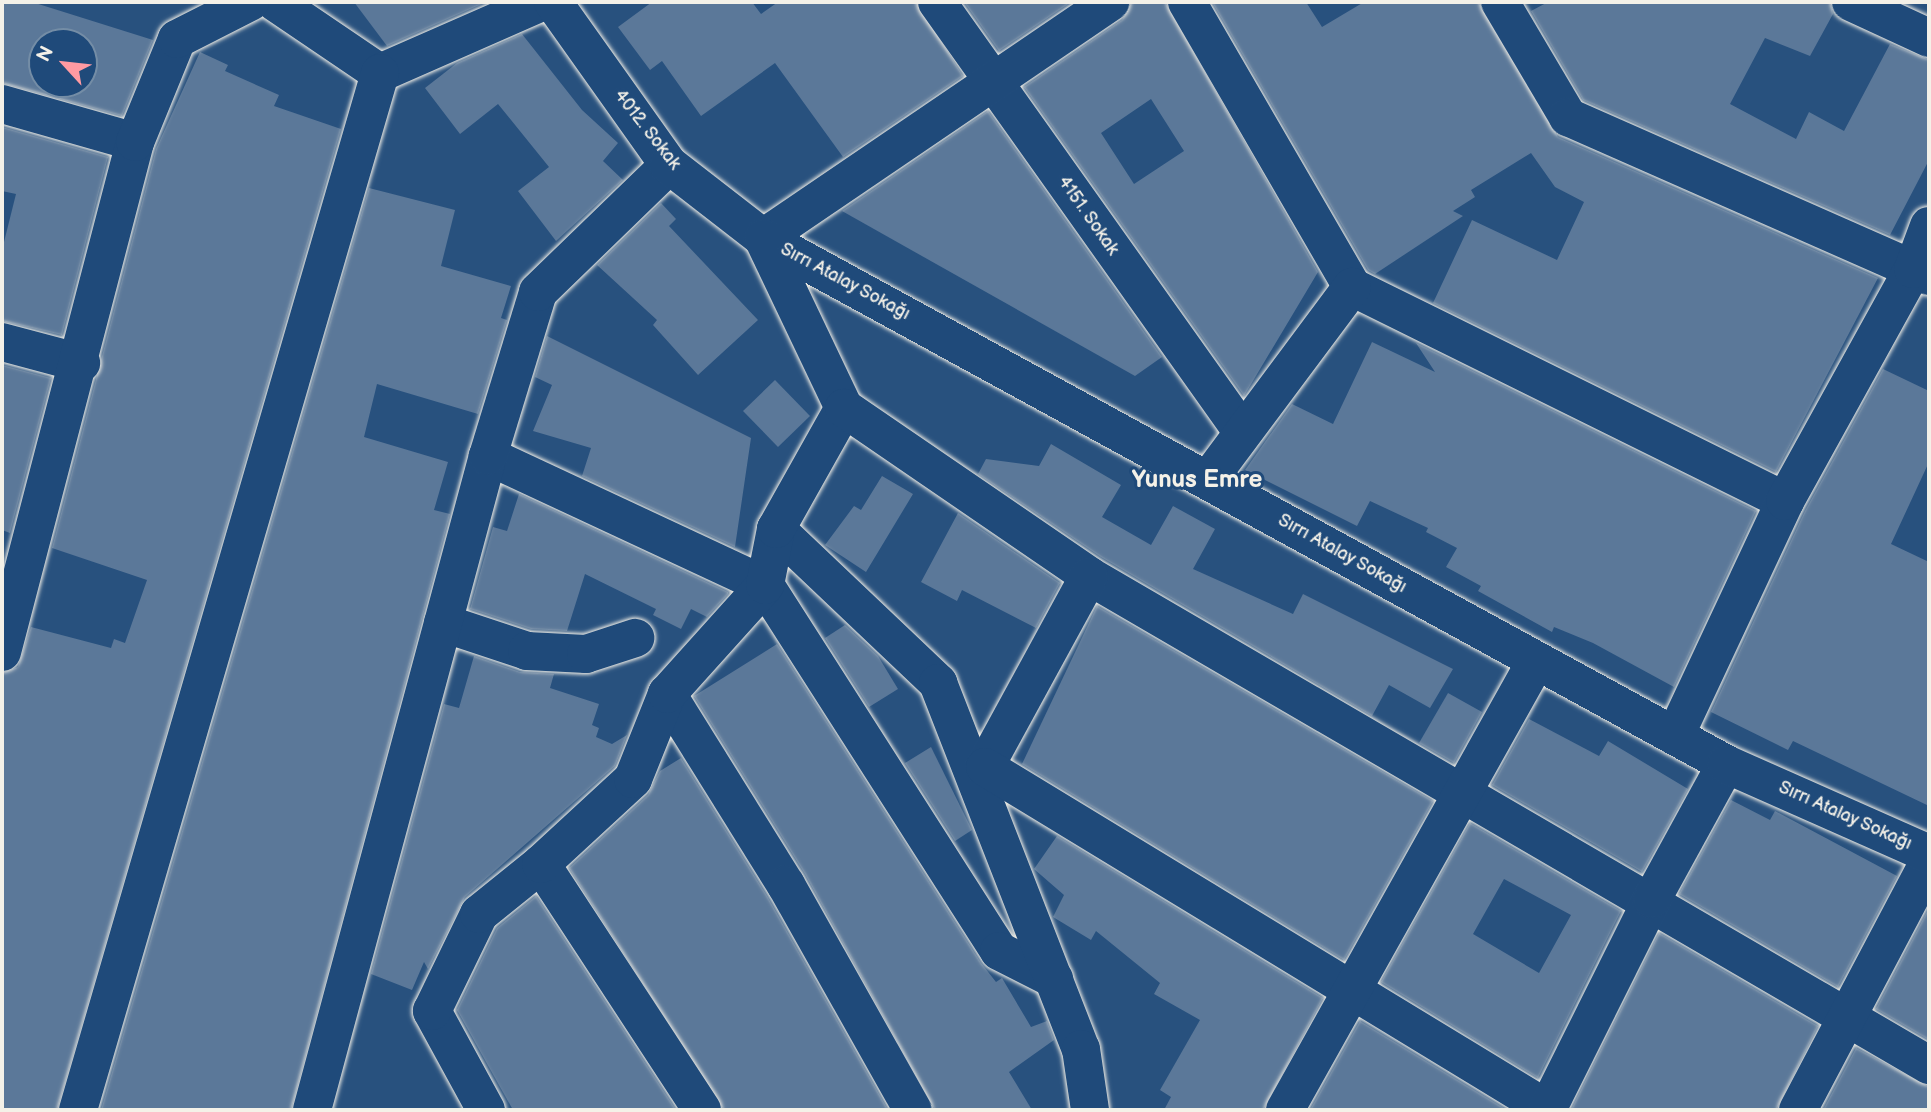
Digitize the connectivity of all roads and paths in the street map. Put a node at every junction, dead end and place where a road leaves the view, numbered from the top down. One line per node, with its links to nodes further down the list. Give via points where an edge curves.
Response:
1 (250, 2): 14 (street, via 177,39)
2 (275, 2): 11 (street)
3 (542, 2): 11 (street)
4 (553, 2): 15 (street, 4012. Sokak)
5 (937, 2): 12 (street, 4151. Sokak)
6 (1110, 2): 12 (street)
7 (1187, 2): 19 (street)
8 (1500, 2): 18 (street, via 1568,117)
9 (1851, 2): 10 (street)
10 (1929, 38)
11 (380, 73): 47 (street)
12 (992, 81): 17 (street); 23 (street, 4151. Sokak)
13 (2, 104): 14 (street)
14 (135, 142): 21 (street)
15 (669, 165): 17 (street, 4012. Sokak); 24 (street, via 538,292)
16 (1929, 226): 18 (street)
17 (763, 238): 22 (street); 25 (street, Sırrı Atalay Sokağı)
18 (1921, 272): 26 (street)
19 (1352, 287): 23 (street); 26 (street)
20 (2, 342): 21 (street)
21 (81, 363): 30 (street)
22 (844, 408): 27 (street); 28 (street)
23 (1241, 430): 25 (street)
24 (488, 456): 29 (street); 31 (street)
25 (1208, 480): 34 (street, Sırrı Atalay Sokağı)
26 (1785, 501): 36 (street)
27 (776, 529): 29 (street); 43 (street, via 938,683)
28 (1089, 576): 38 (street); 44 (street, via 985,767)
29 (765, 585): 35 (street); 43 (street, via 999,951)
30 (11, 590): 33 (street)
31 (443, 623): 32 (street, via 527,651 586,653); 48 (street)
32 (635, 638)
33 (2, 652)
34 (1536, 661): 36 (street, Sırrı Atalay Sokağı); 38 (street)
35 (667, 694): 41 (street, via 633,779); 51 (street, via 786,885)
36 (1675, 736): 37 (street, Sırrı Atalay Sokağı)
37 (1726, 764): 39 (street, Sırrı Atalay Sokağı); 42 (street)
38 (1460, 791): 42 (street); 44 (street)
39 (1929, 854)
40 (1929, 862): 45 (street)
41 (541, 864): 49 (street, via 479,914 432,1011); 50 (street)
42 (1651, 899): 45 (street); 54 (street)
43 (1054, 979): 52 (street, via 1081,1049)
44 (1352, 987): 53 (street); 54 (street)
45 (1850, 1017): 46 (street); 55 (street)
46 (1929, 1065)
47 (78, 1110)
48 (312, 1110)
49 (486, 1110)
50 (702, 1110)
51 (913, 1110)
52 (1090, 1110)
53 (1285, 1110)
54 (1548, 1110)
55 (1798, 1110)

